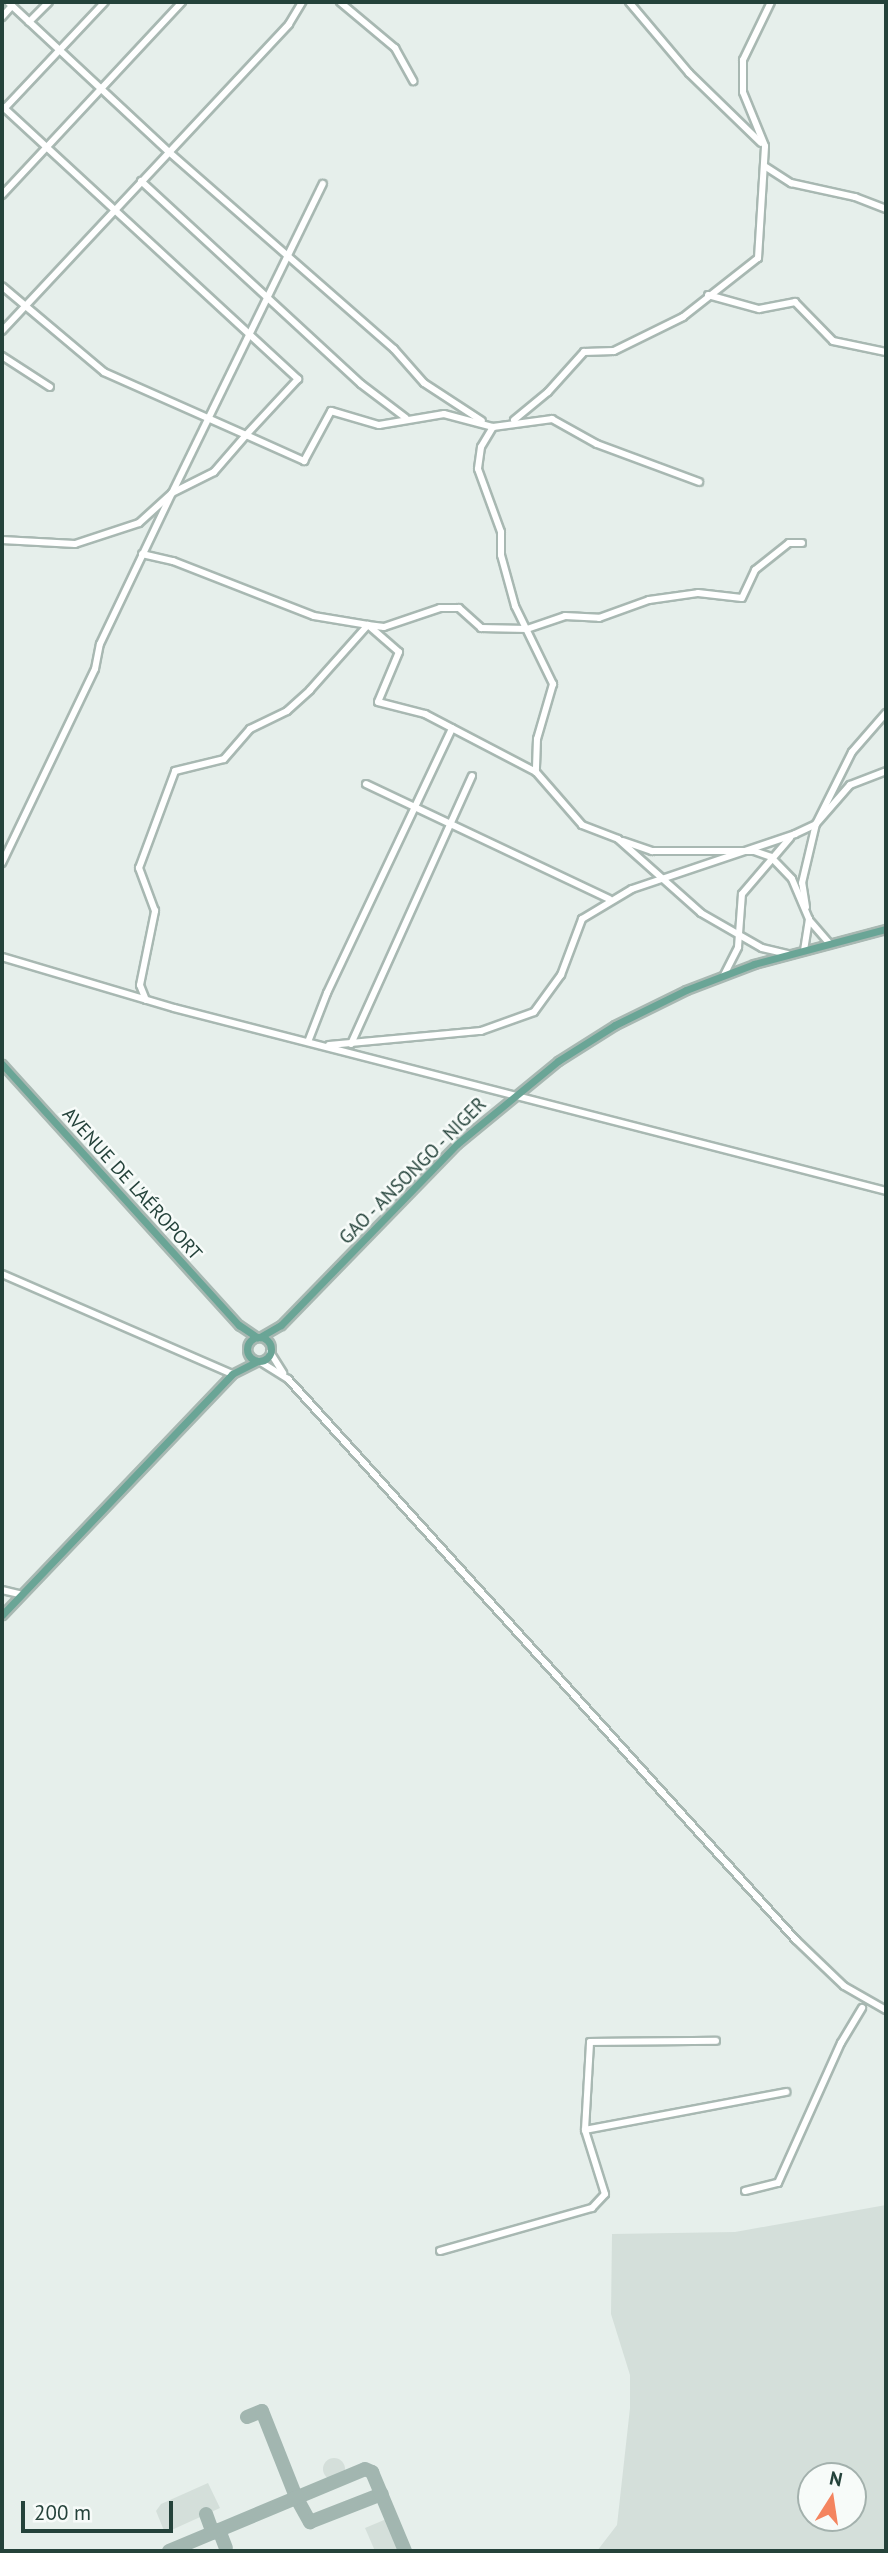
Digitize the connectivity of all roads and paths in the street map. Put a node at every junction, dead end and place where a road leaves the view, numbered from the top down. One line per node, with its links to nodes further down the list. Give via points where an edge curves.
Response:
1 (49, 2): 10 (street)
2 (105, 2): 11 (street)
3 (182, 2): 13 (street)
4 (302, 2): 17 (street, via 289,24)
5 (340, 2): 12 (street, via 395,48)
6 (629, 2): 15 (street, via 689,73)
7 (771, 2): 15 (street, via 743,60 743,92)
8 (10, 4): 9 (street); 10 (street)
9 (2, 17)
10 (29, 22): 11 (street)
11 (60, 52): 13 (street); 14 (street)
12 (413, 81)
13 (102, 89): 16 (street); 17 (street)
14 (3, 107): 16 (street)
15 (765, 146): 18 (street)
16 (47, 147): 21 (street); 23 (street)
17 (169, 152): 19 (street); 24 (street)
18 (766, 167): 22 (street, via 792,183); 26 (street, via 758,258)
19 (141, 181): 23 (street); 27 (street)
20 (323, 184): 24 (street)
21 (2, 194)
22 (886, 209)
23 (112, 212): 28 (street); 30 (street)
24 (291, 257): 27 (street); 37 (street, via 394,349 424,383)
25 (2, 286): 28 (street)
26 (708, 295): 31 (street, via 759,309 795,302 833,341); 36 (street, via 683,317 614,351 584,352 548,392)
27 (269, 298): 30 (street); 34 (street)
28 (23, 307): 29 (street); 35 (street, via 104,372)
29 (2, 331)
30 (248, 338): 35 (street); 38 (street, via 298,379)
31 (886, 352)
32 (2, 356): 33 (street)
33 (50, 387)
34 (406, 418): 37 (street, via 444,414); 38 (street, via 379,425 331,411 303,461)
35 (211, 419): 38 (street); 40 (street)
36 (513, 421): 37 (street); 39 (street, via 552,419 597,444)
37 (490, 425): 45 (street, via 478,469 501,533 501,555 515,606)
38 (246, 435): 40 (street, via 214,472)
39 (699, 482)
40 (172, 493): 41 (street, via 139,523 75,544); 43 (street)
41 (2, 540)
42 (802, 543): 45 (street, via 789,543 755,570 742,598 698,593 649,600 599,618 565,616)
43 (142, 554): 44 (street, via 173,561 314,616); 59 (street, via 100,644 95,669)
44 (368, 625): 45 (street, via 384,627 440,608 459,608 481,628); 47 (street, via 399,652 378,702 425,714); 70 (street, via 310,690 287,711 250,729 224,759 175,771 139,868 155,911 140,985)
45 (527, 629): 49 (street, via 553,684 537,739)
46 (886, 713): 54 (street, via 852,752)
47 (452, 729): 49 (street); 52 (street)
48 (886, 771): 54 (street, via 850,785)
49 (536, 772): 56 (street, via 582,825)
50 (472, 776): 53 (street)
51 (366, 784): 52 (street)
52 (415, 807): 53 (street); 71 (street)
53 (450, 824): 61 (street); 72 (street)
54 (816, 824): 55 (street); 62 (street, via 802,883)
55 (795, 834): 57 (street); 58 (street)
56 (618, 839): 57 (street, via 652,851); 60 (street)
57 (754, 850): 58 (street); 60 (street)
58 (771, 857): 62 (street, via 792,878); 64 (street, via 742,894)
59 (2, 863)
60 (663, 880): 64 (street, via 701,913); 72 (street, via 632,889 582,919 561,975 534,1012 481,1031)
61 (609, 899)
62 (809, 919): 65 (street); 66 (street)
63 (886, 929): 65 (main road, GAO - ANSONGO - NIGER)
64 (738, 932): 67 (street, via 762,948); 69 (street, via 738,947)
65 (829, 943): 66 (main road, GAO - ANSONGO - NIGER)
66 (804, 949): 67 (main road, GAO - ANSONGO - NIGER)
67 (787, 954): 69 (main road, GAO - ANSONGO - NIGER)
68 (2, 957): 70 (street)
69 (724, 975): 75 (main road, GAO - ANSONGO - NIGER, via 615,1025)
70 (146, 1000): 71 (street)
71 (309, 1042): 73 (street)
72 (351, 1044): 73 (street)
73 (320, 1045): 75 (street)
74 (2, 1064): 78 (main road, AVENUE DE L'AÉROPORT)
75 (511, 1096): 76 (street); 79 (main road, GAO - ANSONGO - NIGER, via 457,1144)
76 (886, 1191)
77 (2, 1275): 84 (street)
78 (239, 1325): 80 (main road); 81 (main road)
79 (281, 1325): 80 (main road); 82 (main road)
80 (259, 1337): 81 (main road); 82 (main road)
81 (247, 1348): 83 (main road); 84 (main road)
82 (271, 1350): 83 (main road); 85 (street)
83 (258, 1361): 84 (main road); 85 (street)
84 (235, 1373): 87 (main road)
85 (284, 1375): 90 (street, via 796,1940 844,1986)
86 (2, 1591): 87 (street)
87 (20, 1594): 88 (main road)
88 (2, 1615)
89 (862, 2008): 94 (street, via 841,2043 778,2183)
90 (886, 2010)
91 (716, 2041): 93 (street, via 590,2042)
92 (786, 2092): 93 (street)
93 (585, 2130): 95 (street, via 605,2194 592,2208)
94 (744, 2191)
95 (440, 2251)

